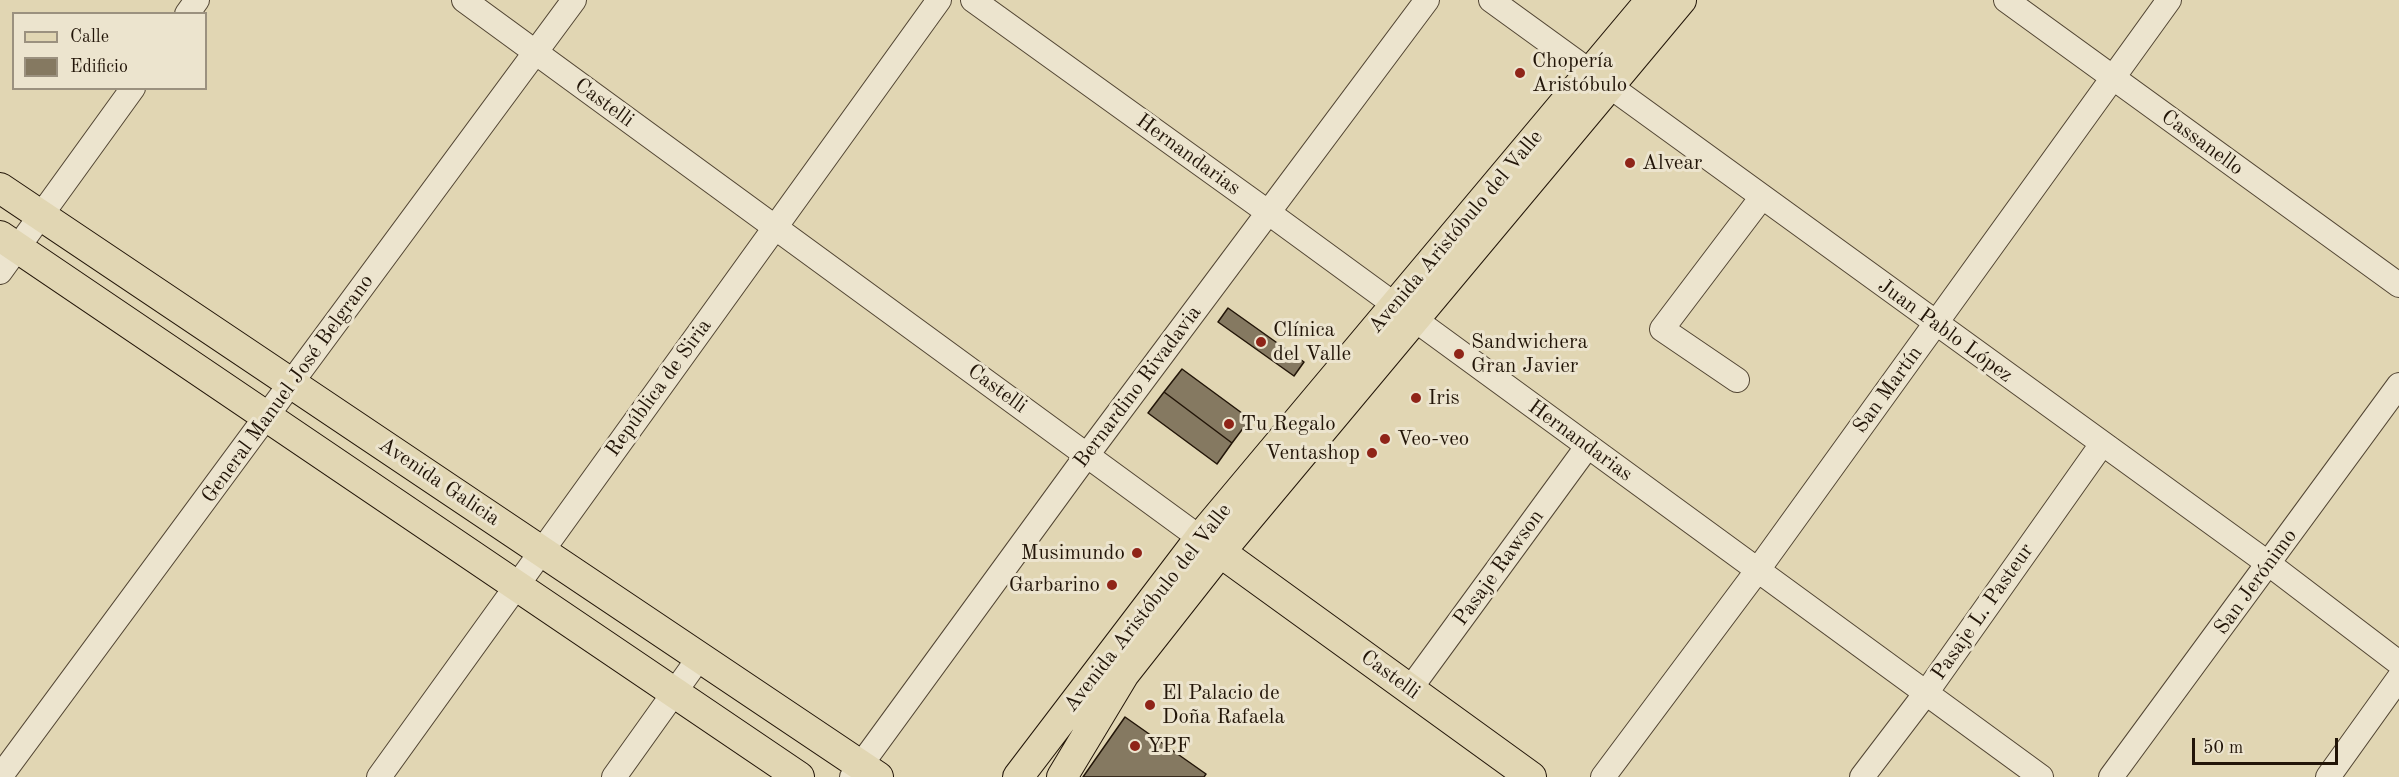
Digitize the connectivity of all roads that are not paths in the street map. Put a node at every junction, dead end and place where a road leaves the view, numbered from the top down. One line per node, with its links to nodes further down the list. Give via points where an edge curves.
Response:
1 (464, 0): 11 (street, Castelli)
2 (574, 0): 11 (street, General Manuel José Belgrano)
3 (939, 0): 19 (street, República de Siria)
4 (973, 0): 17 (street, Hernandarias)
5 (1427, 0): 17 (street, Bernardino Rivadavia)
6 (1491, 0): 13 (street, Juan Pablo López)
7 (1651, 0): 13 (main road, Avenida Aristóbulo del Valle)
8 (1681, 0): 13 (main road, Avenida Aristóbulo del Valle)
9 (2006, 0): 12 (street, Cassanello)
10 (2169, 0): 12 (street, San Martín)
11 (536, 53): 19 (street, Castelli); 26 (street, General Manuel José Belgrano)
12 (2113, 78): 22 (street, Cassanello); 24 (street, San Martín)
13 (1600, 79): 16 (street, Juan Pablo López); 23 (main road, Avenida Aristóbulo del Valle)
14 (132, 90): 18 (street)
15 (0, 188): 18 (main road, Avenida Galicia)
16 (1762, 196): 24 (street, Juan Pablo López); 25 (street, via 1662,329)
17 (1269, 213): 23 (street, Hernandarias); 31 (street, Bernardino Rivadavia)
18 (41, 216): 20 (street); 26 (main road, Avenida Galicia)
19 (774, 227): 31 (street, Castelli); 33 (street, República de Siria)
20 (9, 242): 21 (street); 28 (main road, Avenida Galicia)
21 (0, 272)
22 (2399, 285)
23 (1404, 313): 30 (street, Hernandarias); 32 (main road, Avenida Aristóbulo del Valle)
24 (1936, 324): 29 (street, Juan Pablo López); 35 (street, San Martín)
25 (1737, 380)
26 (292, 382): 28 (street, General Manuel José Belgrano); 33 (main road, Avenida Galicia)
27 (2399, 385): 34 (street, San Jerónimo)
28 (268, 417): 36 (main road, Avenida Galicia); 44 (street, General Manuel José Belgrano)
29 (2102, 444): 34 (street, Juan Pablo López); 42 (street, Pasaje L. Pasteur)
30 (1587, 447): 35 (street, Hernandarias); 40 (street, Pasaje Rawson)
31 (1087, 455): 32 (street, Castelli); 43 (street, Bernardino Rivadavia)
32 (1210, 545): 40 (main road, Castelli); 48 (main road, Avenida Aristóbulo del Valle); 49 (main road, Avenida Aristóbulo del Valle, via 1124,674)
33 (541, 552): 36 (street, República de Siria); 37 (main road, Avenida Galicia)
34 (2269, 564): 38 (street, Juan Pablo López); 54 (street, San Jerónimo)
35 (1757, 571): 42 (street, Hernandarias); 51 (street, San Martín)
36 (516, 587): 41 (main road, Avenida Galicia); 45 (street, República de Siria)
37 (699, 658): 41 (street); 43 (main road, Avenida Galicia)
38 (2399, 663)
39 (2399, 678): 55 (street)
40 (1410, 689): 50 (main road, Castelli)
41 (674, 692): 46 (street); 47 (main road, Avenida Galicia)
42 (1926, 693): 52 (street, Pasaje L. Pasteur); 53 (street, Hernandarias)
43 (864, 773)
44 (0, 777)
45 (379, 777)
46 (614, 777)
47 (798, 777)
48 (1018, 777)
49 (1062, 777)
50 (1531, 777)
51 (1603, 777)
52 (1862, 777)
53 (2042, 777)
54 (2111, 777)
55 (2328, 777)

